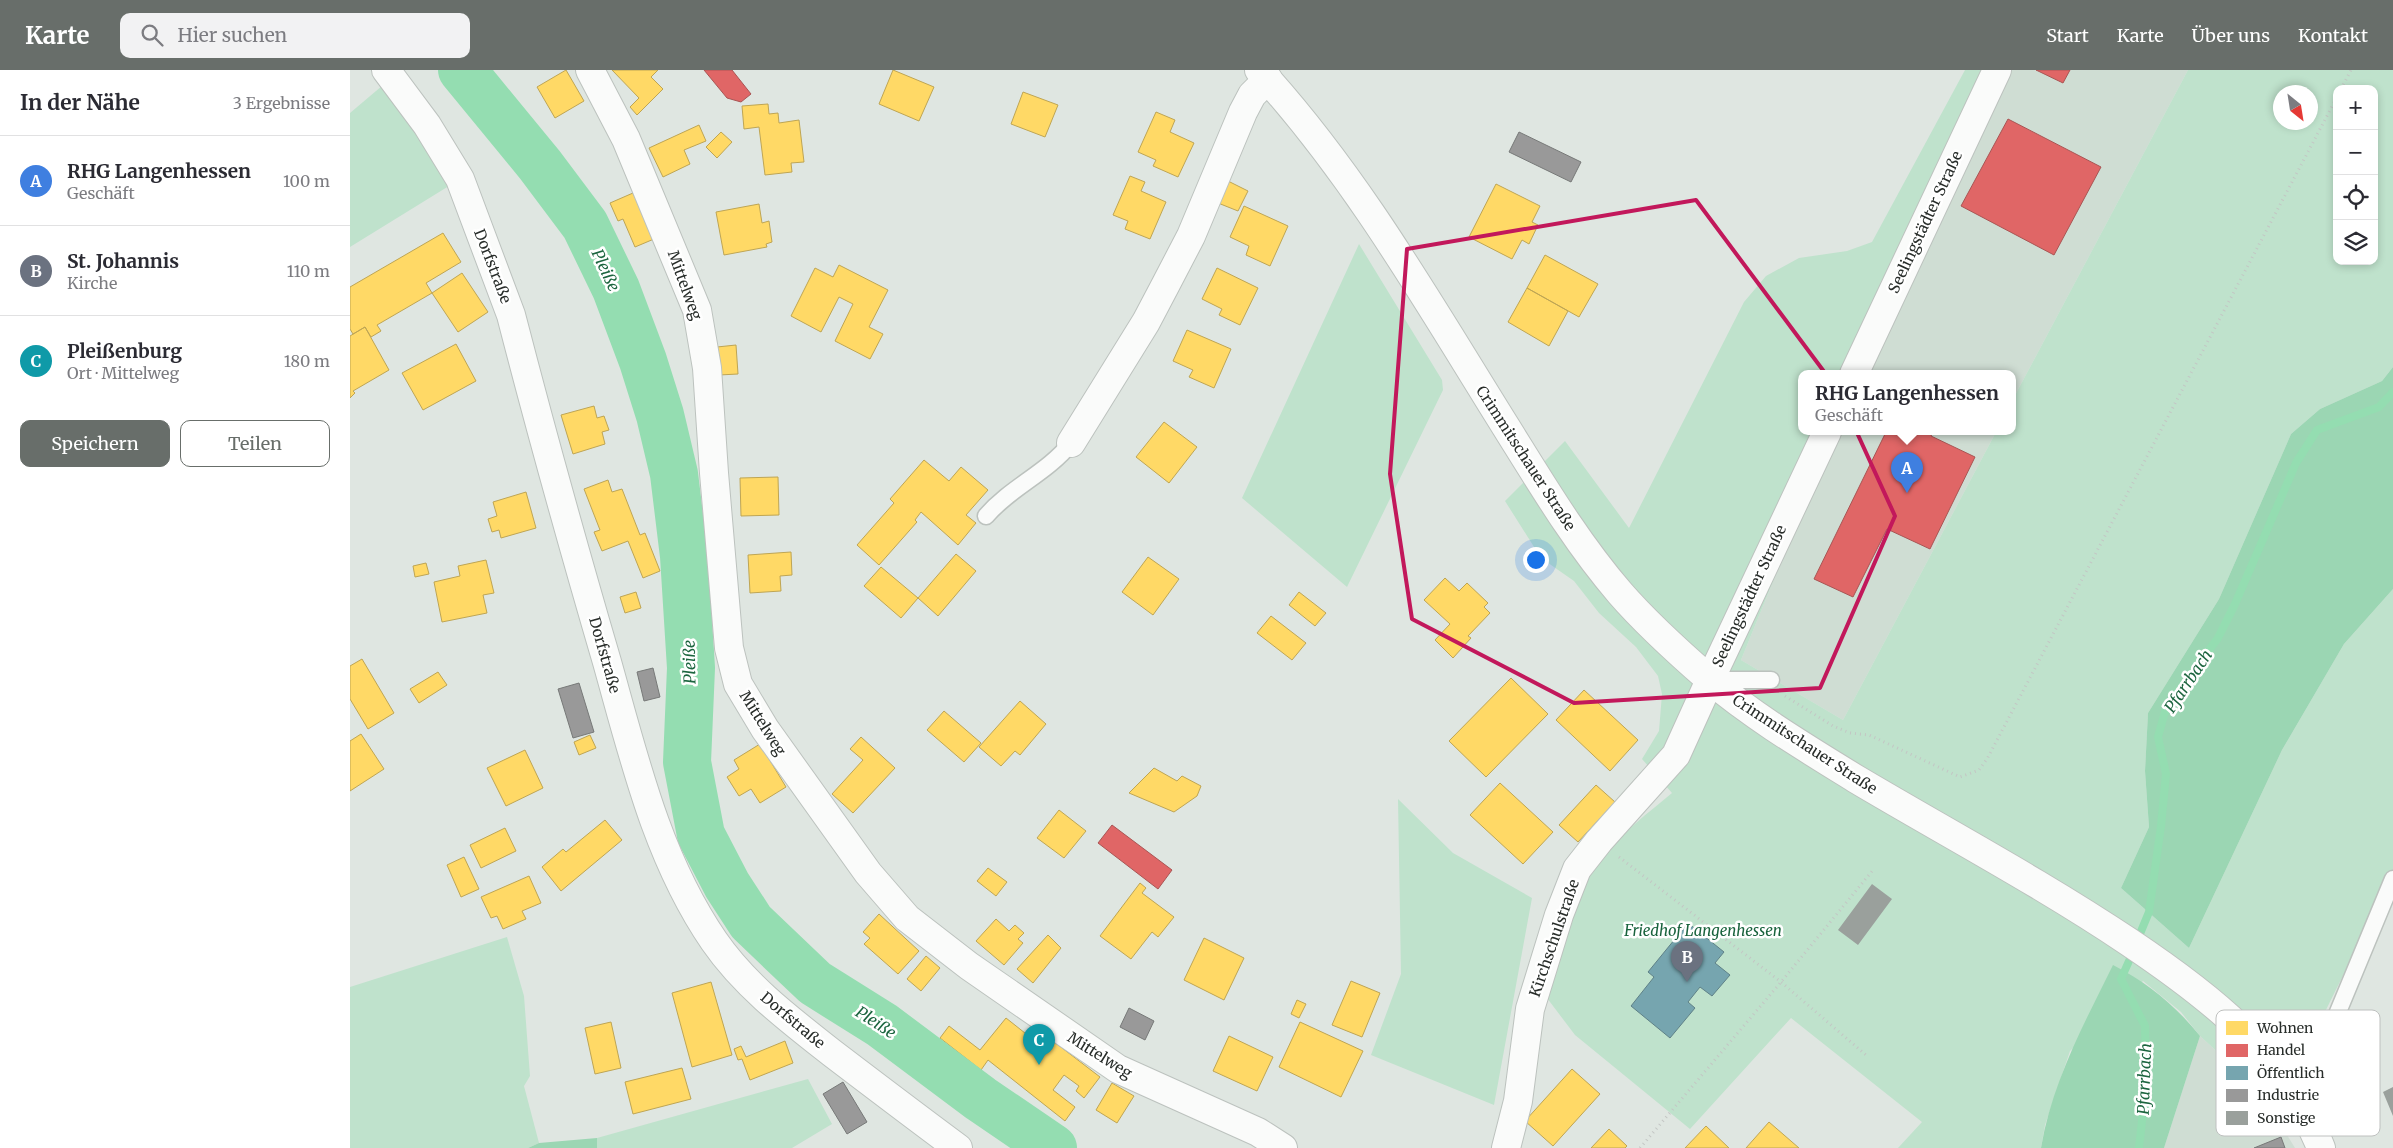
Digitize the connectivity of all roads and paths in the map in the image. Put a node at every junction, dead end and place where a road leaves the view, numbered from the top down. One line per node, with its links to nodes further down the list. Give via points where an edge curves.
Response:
1 (386, 70): 23 (street, Dorfstraße, via 427,125 460,179 506,299 637,769 663,848 688,898 715,943 751,984 796,1025)
2 (590, 70): 24 (street, Mittelweg, via 626,139 697,310 707,368 729,648 738,684 765,729 868,873 907,918 969,966 1118,1069 1258,1132)
3 (1996, 70): 8 (street, Seelingstädter Straße)
4 (2351, 70): 6 (path)
5 (1263, 75): 10 (street, via 1243,112 1191,236 1146,322); 12 (street, Crimmitschauer Straße, via 1322,145 1369,208 1582,545 1621,594)
6 (2343, 85)
7 (2333, 105): 14 (path, via 1979,770 1960,777 1869,735 1833,726)
8 (1856, 370)
9 (1825, 435): 12 (street, Seelingstädter Straße)
10 (1072, 443): 11 (lane, via 1060,458 1000,500)
11 (986, 516)
12 (1710, 680): 13 (lane); 15 (street, Kirchschulstraße, via 1676,755); 19 (street, Crimmitschauer Straße, via 1821,757 2103,924 2199,991)
13 (1771, 680)
14 (1784, 695)
15 (1599, 841): 18 (path); 25 (street, Kirchschulstraße, via 1577,869 1559,914 1530,1009 1518,1101)
16 (1873, 870): 18 (path)
17 (2393, 879): 20 (lane)
18 (1781, 982): 21 (path); 26 (path)
19 (2220, 1010)
20 (2339, 1010)
21 (1866, 1055)
22 (2317, 1136): 27 (street, Crimmitschauer Straße)
23 (958, 1148)
24 (1283, 1148)
25 (1506, 1148)
26 (1640, 1148)
27 (2321, 1148)

